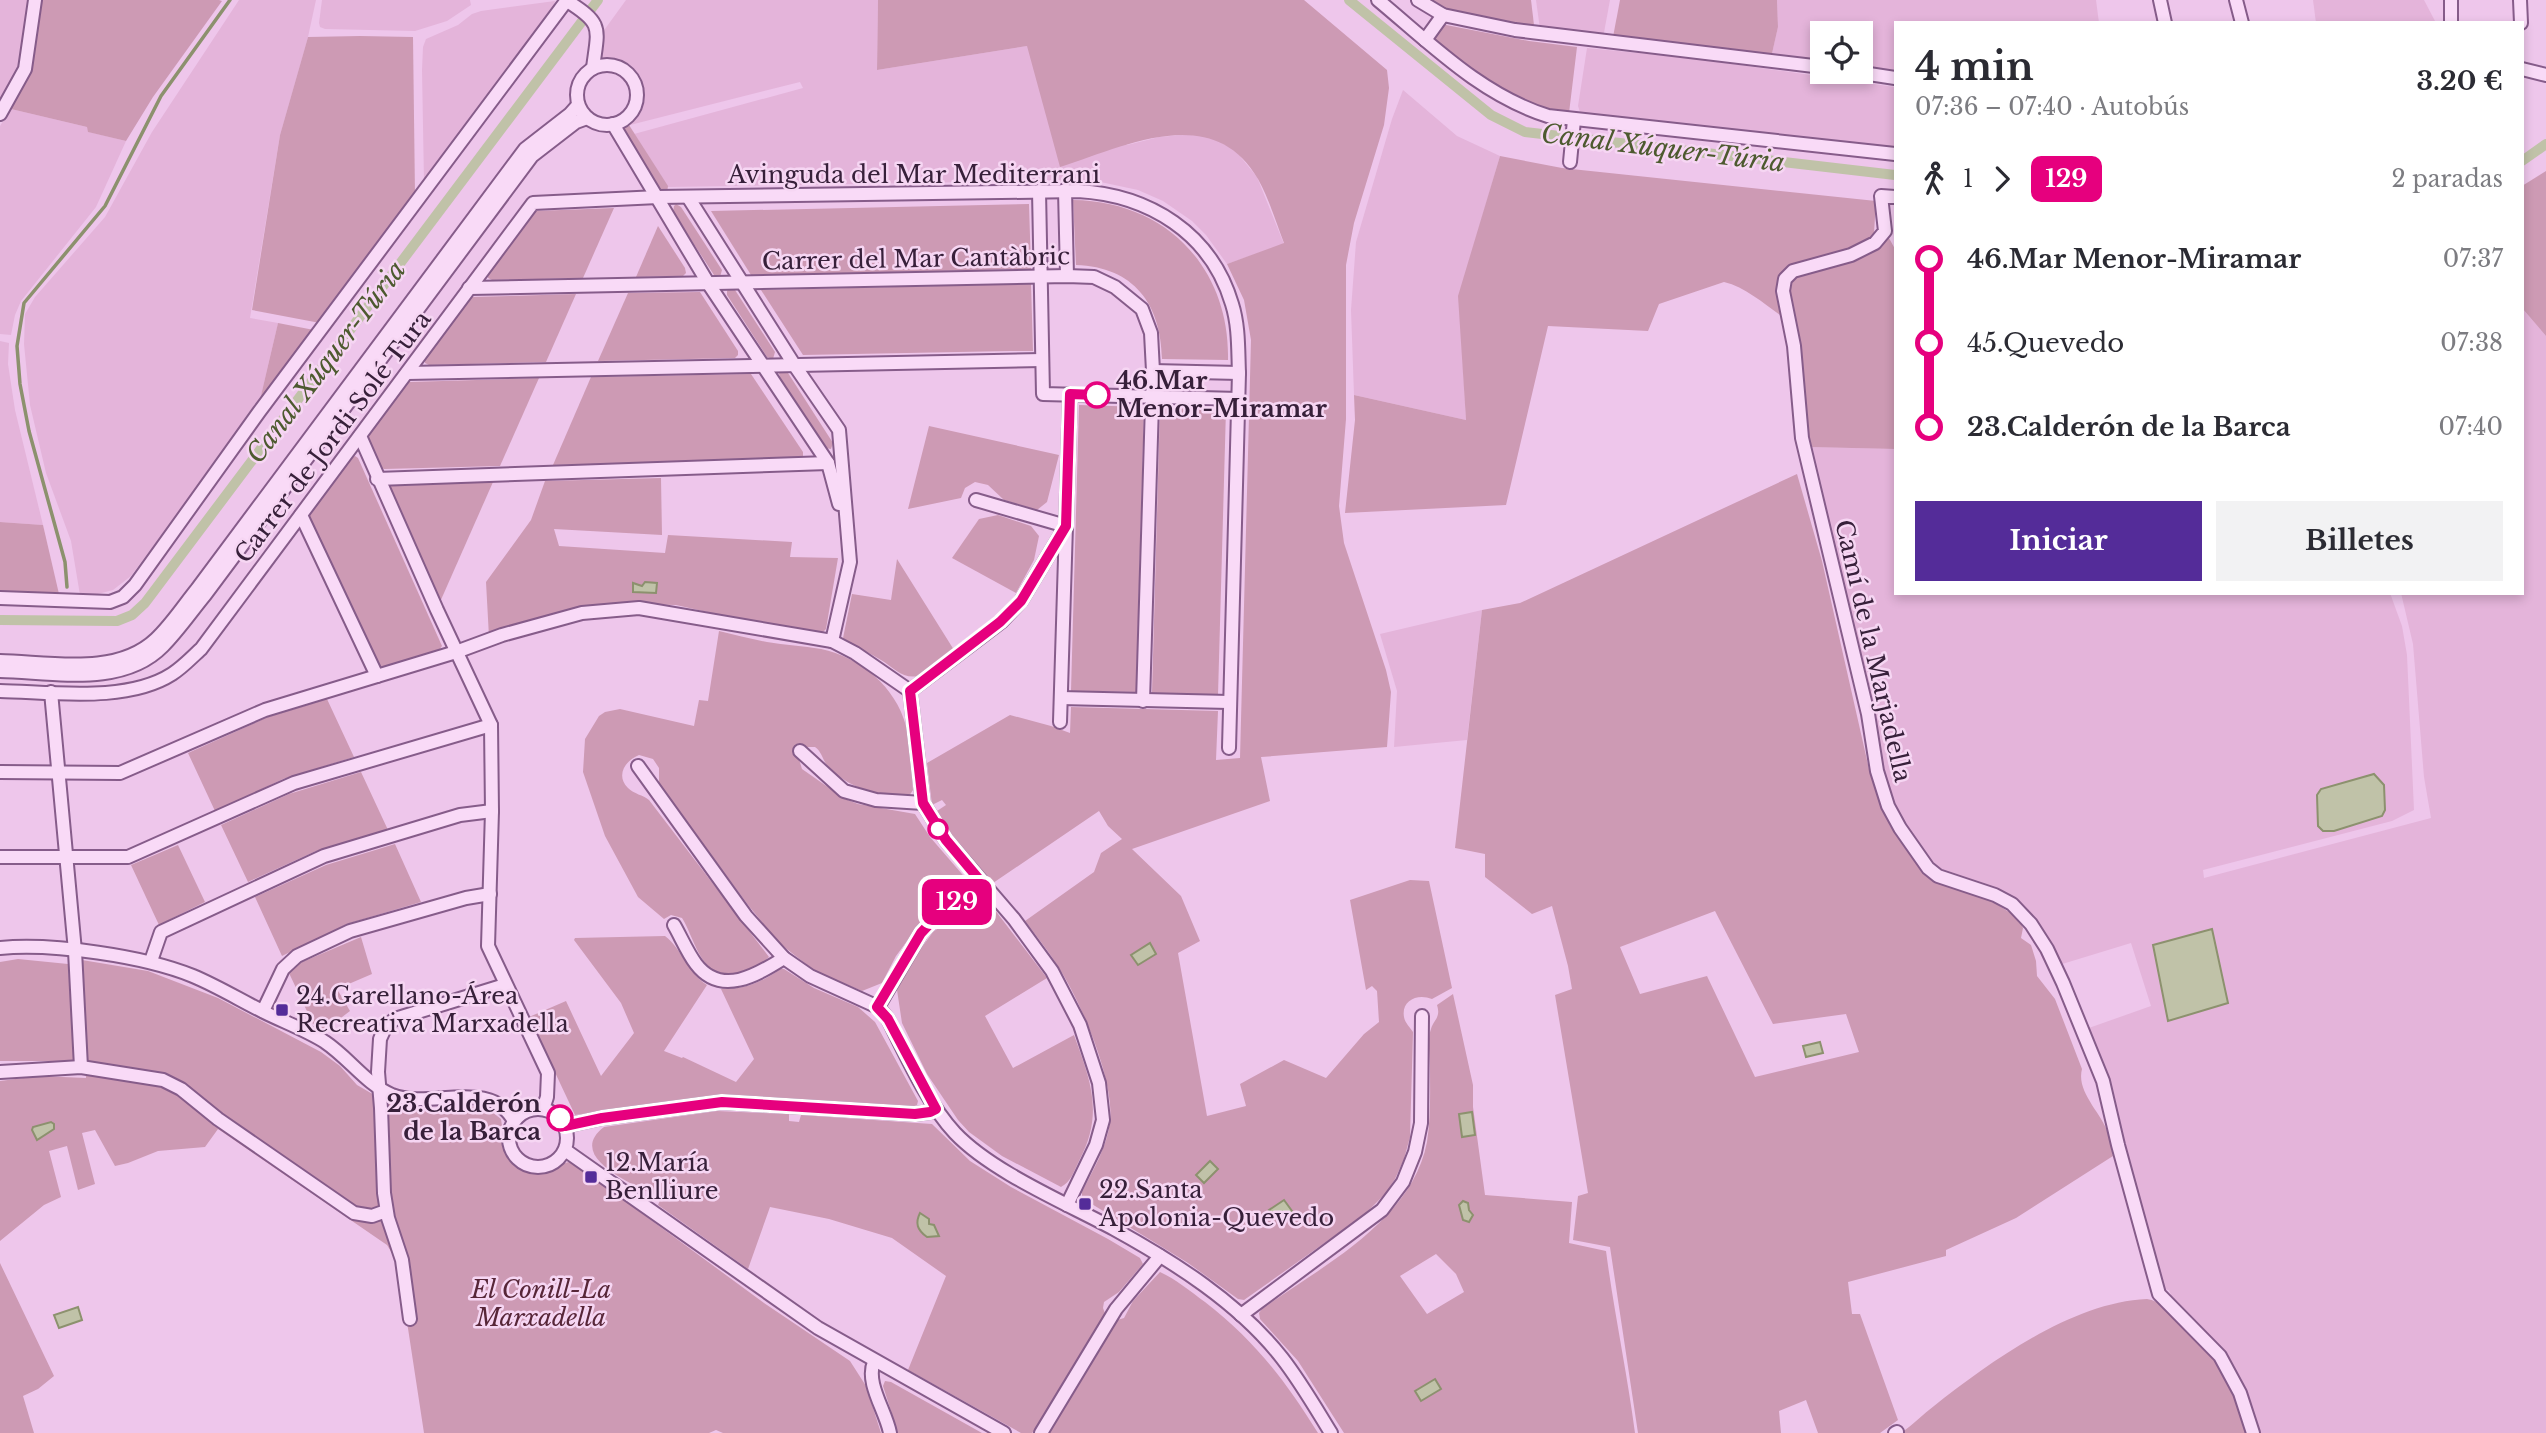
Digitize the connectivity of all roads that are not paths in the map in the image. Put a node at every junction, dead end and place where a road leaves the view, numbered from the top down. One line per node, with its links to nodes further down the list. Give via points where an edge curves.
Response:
1 (36, 0): 22 (street, via 25,69)
2 (1378, 0): 14 (street)
3 (1418, 0): 9 (street)
4 (2160, 0): 10 (street)
5 (2236, 0): 11 (street)
6 (2451, 0): 12 (street)
7 (2520, 0): 13 (street)
8 (569, 2): 16 (street, via 594,20 598,30); 54 (street, via 258,412 135,585 110,602)
9 (1443, 15): 14 (street); 15 (street, via 1577,39)
10 (2165, 21)
11 (2241, 21)
12 (2451, 21)
13 (2521, 21)
14 (1425, 40): 24 (street, via 1506,100)
15 (1810, 66)
16 (593, 68): 21 (street, via 581,79); 25 (street, via 613,65 635,85 630,114)
17 (2524, 70): 19 (street)
18 (1873, 75): 20 (street)
19 (2546, 75)
20 (1894, 78)
21 (578, 105): 23 (street); 57 (street, via 525,149 155,640 124,657 91,664)
22 (0, 114)
23 (587, 118): 25 (street); 58 (street, via 533,156 162,648 118,672)
24 (1574, 120): 26 (street); 27 (street)
25 (613, 124): 30 (street)
26 (1894, 154)
27 (1570, 161)
28 (1065, 190): 29 (street, Avinguda del Mar Mediterrani); 34 (street); 43 (street, Avinguda del Mar Mediterrani, via 1097,192 1144,205 1185,231 1223,279 1238,333)
29 (1039, 191): 31 (street, Avinguda del Mar Mediterrani); 33 (street)
30 (658, 197): 31 (street, Carrer de Jordi Solé Tura); 35 (street); 37 (street, Carrer de Jordi Solé Tura, via 533,203)
31 (688, 197): 36 (street)
32 (1894, 197): 106 (street, Camí de la Marjadella, via 1881,196 1885,231 1875,243 1851,255 1793,271 1785,279 1783,291 1795,354 1802,438 1868,714 1877,771 1888,806 1928,868 2012,904 2047,949 2103,1081 2160,1294 2220,1356 2240,1393)
33 (1041, 276): 34 (street, Carrer del Mar Cantàbric); 36 (street, Carrer del Mar Cantàbric); 38 (street)
34 (1067, 276): 41 (street, Carrer del Mar Cantàbric, via 1094,277 1142,309 1151,333)
35 (708, 283): 36 (street, Carrer del Mar Cantàbric); 37 (street, Carrer del Mar Cantàbric); 39 (street)
36 (742, 283): 40 (street)
37 (469, 288): 42 (street, Carrer de Jordi Solé Tura)
38 (1042, 359): 40 (street); 44 (street, via 1043,394)
39 (764, 366): 40 (street); 42 (street); 48 (street)
40 (795, 366): 53 (street, via 839,430)
41 (1153, 371): 43 (street); 45 (street, Carrer del Mar Cantàbric)
42 (407, 373): 47 (street, Carrer de Jordi Solé Tura)
43 (1239, 373): 46 (street, Avinguda del Mar Mediterrani)
44 (1070, 394): 45 (street); 52 (street)
45 (1152, 396): 46 (street); 64 (street, Carrer del Mar Cantàbric)
46 (1238, 399): 65 (street, Avinguda del Mar Mediterrani)
47 (360, 436): 49 (street); 51 (street, Carrer de Jordi Solé Tura)
48 (828, 463): 49 (street); 53 (street)
49 (377, 479): 56 (street)
50 (976, 500): 52 (street)
51 (301, 514): 59 (street); 62 (street, Carrer de Jordi Solé Tura, via 201,649 172,674 136,689)
52 (1066, 526): 61 (street, via 1021,601); 63 (street)
53 (847, 539): 55 (street, via 850,562)
54 (0, 598)
55 (832, 641): 56 (street, via 639,608 582,613); 61 (street)
56 (456, 652): 59 (street); 67 (street)
57 (0, 661)
58 (0, 671)
59 (377, 676): 72 (street, via 265,710 120,773)
60 (0, 691): 62 (street, Carrer de Jordi Solé Tura)
61 (910, 691): 73 (street)
62 (51, 692): 72 (street)
63 (1061, 698): 64 (street); 66 (street)
64 (1143, 701): 65 (street)
65 (1229, 702): 68 (street, Avinguda del Mar Mediterrani)
66 (1060, 722)
67 (491, 725): 74 (street); 76 (street, via 295,783 128,857)
68 (1229, 748)
69 (800, 751): 73 (street, via 844,791 876,800)
70 (638, 766): 82 (street, via 746,916)
71 (0, 772): 72 (street)
72 (58, 772): 76 (street)
73 (923, 803): 77 (street, via 946,840)
74 (492, 811): 78 (street); 83 (street, via 460,815 324,856 161,932)
75 (0, 857): 76 (street)
76 (66, 858): 81 (street)
77 (983, 884): 85 (street, via 921,933); 96 (street, via 1052,971 1080,1025 1099,1083 1103,1120)
78 (490, 894): 84 (street, via 488,946); 86 (street, via 350,932 297,956 283,969)
79 (674, 925): 82 (street, via 696,964 718,980 742,980)
80 (0, 948): 81 (street)
81 (75, 951): 83 (street); 88 (street)
82 (784, 958): 85 (street, via 810,976)
83 (151, 961): 86 (street)
84 (505, 985): 90 (street, via 395,1018 380,1039); 91 (street, via 548,1073)
85 (877, 1007): 92 (street, via 888,1019)
86 (262, 1011): 90 (street, via 326,1043)
87 (1422, 1016): 99 (street, via 1421,1123 1403,1182 1382,1210)
88 (82, 1067): 89 (street); 97 (street, via 163,1080 354,1213 372,1216)
89 (0, 1072)
90 (379, 1089): 93 (street, via 411,1099 483,1098 509,1111); 97 (street)
91 (543, 1109): 93 (street, via 527,1111); 94 (street)
92 (936, 1109): 94 (street, via 915,1114 722,1102); 96 (street, via 972,1148)
93 (514, 1121): 95 (street, via 511,1149 524,1164 552,1164)
94 (565, 1126): 95 (street)
95 (565, 1150): 101 (street)
96 (1067, 1205): 98 (street)
97 (386, 1210): 100 (street, via 402,1260)
98 (1160, 1256): 99 (street); 104 (street, via 1116,1309)
99 (1241, 1315): 105 (street, via 1301,1383)
100 (410, 1319)
101 (874, 1362): 102 (street, via 873,1381); 103 (street)
102 (890, 1433)
103 (1004, 1433)
104 (1041, 1433)
105 (1331, 1433)
106 (2253, 1433)

